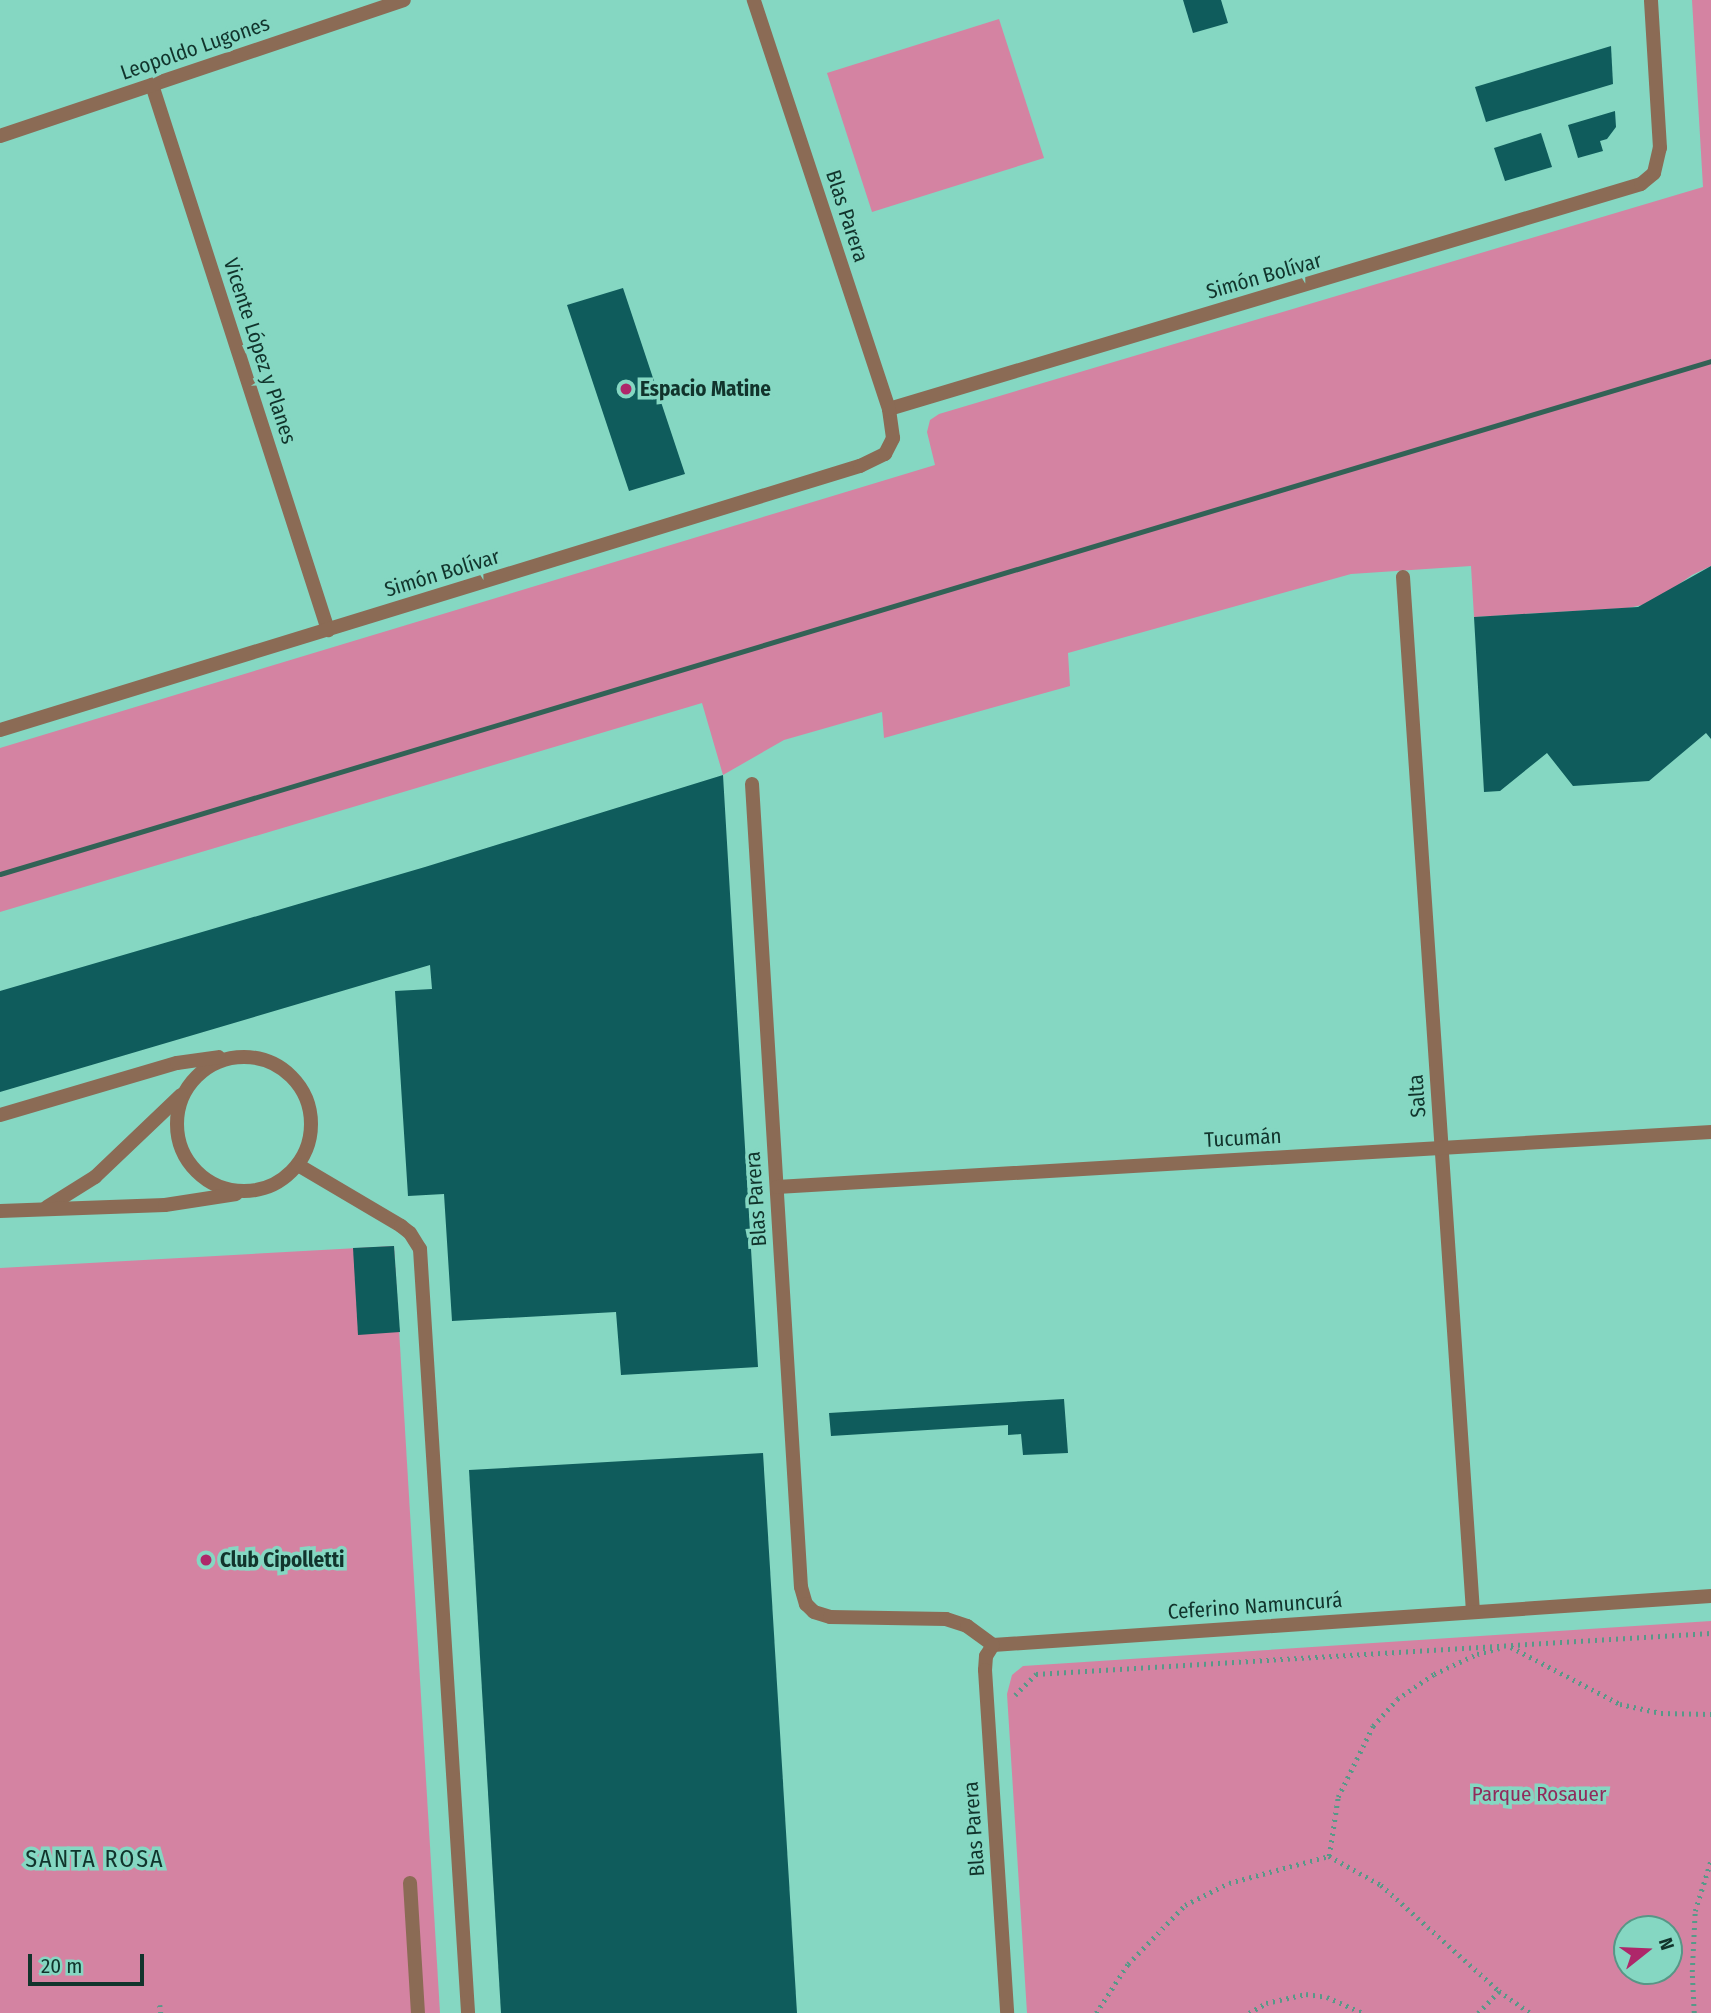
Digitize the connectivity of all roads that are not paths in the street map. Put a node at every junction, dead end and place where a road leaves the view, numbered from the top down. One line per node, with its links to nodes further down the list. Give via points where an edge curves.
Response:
1 (404, 0): 4 (street, Leopoldo Lugones)
2 (754, 0): 6 (street, Blas Parera)
3 (1651, 0): 6 (street, Simón Bolívar, via 1660,148 1658,165 1649,179 1611,195)
4 (152, 85): 5 (street, Leopoldo Lugones); 9 (street, Vicente López y Planes)
5 (0, 136)
6 (889, 409): 7 (street, Blas Parera)
7 (890, 446): 9 (street, Simón Bolívar, via 877,460 860,466)
8 (1403, 577): 16 (street, Salta)
9 (328, 630): 10 (street, Simón Bolívar)
10 (0, 730)
11 (752, 784): 18 (street, Blas Parera)
12 (234, 1056): 13 (street, via 205,1068); 14 (street, via 177,1063); 17 (street, via 265,1059 292,1076 302,1090 309,1104 310,1136)
13 (183, 1093): 19 (street, via 176,1126 185,1158 195,1171 223,1188); 20 (street, via 94,1177)
14 (0, 1115)
15 (1711, 1132): 16 (street, Tucumán)
16 (1442, 1147): 18 (street, Tucumán); 23 (street, Salta)
17 (298, 1165): 19 (street, via 279,1181); 27 (street, via 401,1226 420,1249)
18 (777, 1187): 24 (street, Blas Parera, via 801,1587 811,1609 830,1616 946,1619 967,1626)
19 (257, 1190): 20 (street, via 173,1204)
20 (42, 1209): 21 (street)
21 (0, 1211)
22 (1711, 1596): 23 (street, Ceferino Namuncurá)
23 (1474, 1612): 24 (street, Ceferino Namuncurá)
24 (993, 1645): 28 (street, Blas Parera, via 985,1670)
25 (410, 1883): 26 (street)
26 (418, 2013)
27 (468, 2013)
28 (1007, 2013)

